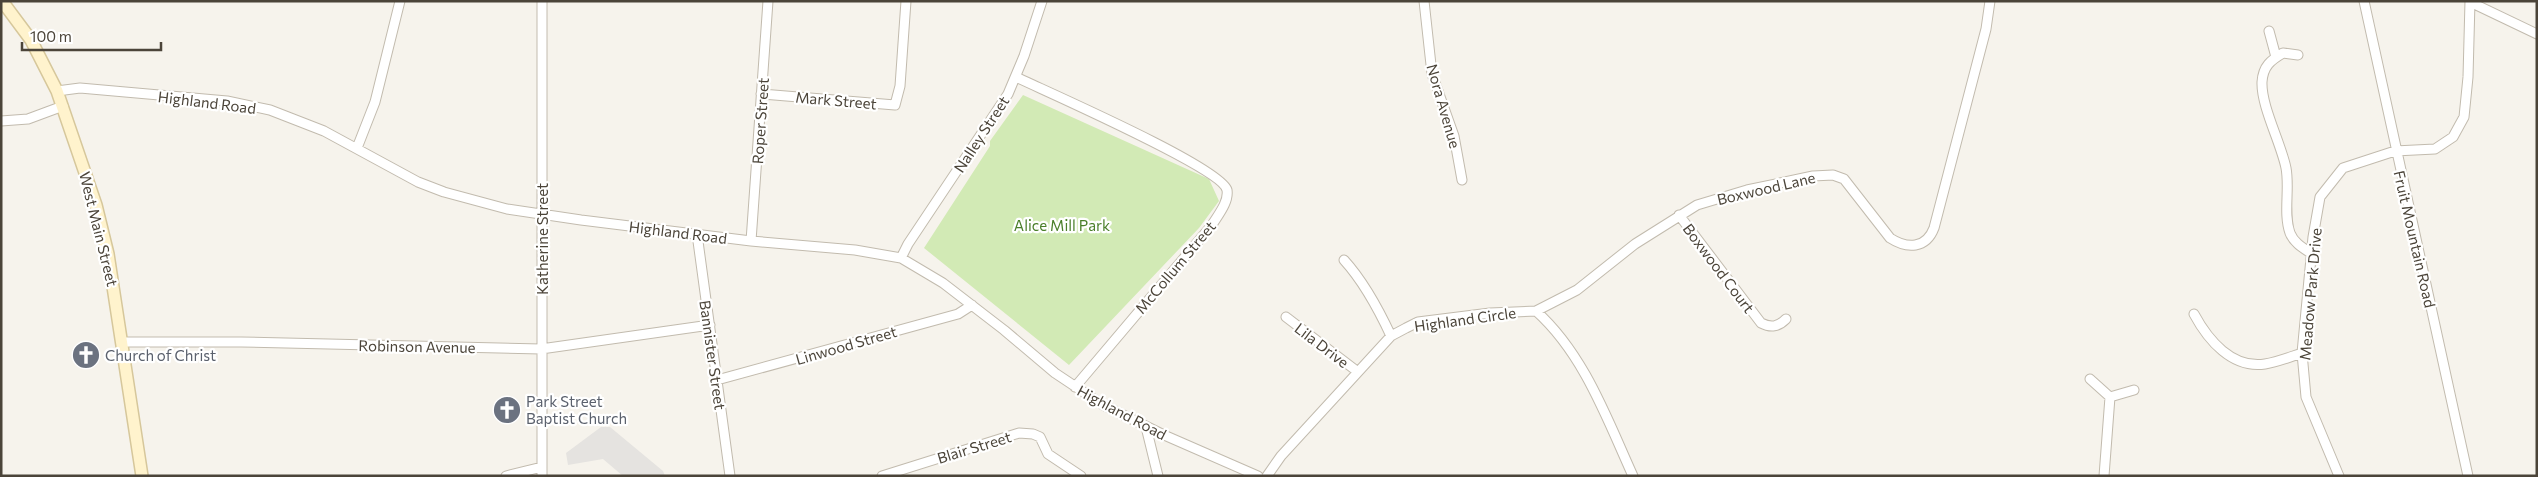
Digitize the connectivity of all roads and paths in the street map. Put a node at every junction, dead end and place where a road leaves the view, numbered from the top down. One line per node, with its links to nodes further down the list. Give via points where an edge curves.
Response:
1 (2, 1): 16 (main road, West Main Street, via 31,40)
2 (400, 1): 20 (street, via 375,102)
3 (542, 1): 23 (street, Katherine Street)
4 (768, 1): 17 (street, Roper Street)
5 (906, 1): 17 (street, Mark Street, via 900,86 895,106)
6 (1042, 1): 15 (street, Nalley Street)
7 (1424, 1): 22 (street, Nora Avenue, via 1432,74 1454,136)
8 (1990, 1): 24 (street, Boxwood Lane, via 1986,29 1934,228 1926,241 1916,246 1898,244 1844,179 1833,175 1747,190 1697,205)
9 (2364, 1): 21 (street, Fruit Mountain Road)
10 (2470, 2): 12 (street); 21 (street, Meadow Park Drive, via 2464,117 2453,137 2435,149)
11 (2269, 31): 14 (street)
12 (2537, 34)
13 (2298, 55): 14 (street, via 2284,52)
14 (2276, 57): 27 (street, via 2266,66 2262,83 2286,166 2289,193 2286,216 2290,234 2298,245)
15 (1016, 77): 28 (street, Nalley Street); 43 (street, McCollum Street, via 1191,161 1222,182 1227,190 1226,202 1212,225)
16 (58, 92): 18 (main road, West Main Street); 20 (street, Highland Road, via 80,88 227,102 270,110 298,119)
17 (762, 94): 26 (street, Roper Street)
18 (63, 106): 19 (street, via 28,119); 37 (main road, West Main Street, via 96,205 108,254)
19 (1, 121)
20 (357, 148): 23 (street, Highland Road, via 418,182 444,192)
21 (2396, 151): 27 (street, Meadow Park Drive, via 2343,168 2320,197); 60 (street, Fruit Mountain Road)
22 (1462, 180)
23 (543, 215): 25 (street, Highland Road); 38 (street, Katherine Street)
24 (1679, 215): 31 (street, Boxwood Lane, via 1635,244 1577,290); 34 (street, Boxwood Court, via 1761,323 1779,325)
25 (696, 234): 26 (street, Highland Road); 35 (street, Bannister Street)
26 (751, 241): 28 (street, Highland Road, via 855,250)
27 (2312, 254): 39 (street, Meadow Park Drive)
28 (901, 258): 30 (street, Highland Road, via 943,283)
29 (1344, 260): 36 (street, via 1377,306)
30 (972, 306): 42 (street, Linwood Street, via 958,314); 43 (street, Highland Road)
31 (1536, 311): 36 (street, Highland Circle, via 1490,312 1418,322); 57 (street, Highland Circle, via 1561,338 1582,371)
32 (2194, 314): 39 (street, via 2211,342 2236,360 2264,365)
33 (1286, 317): 40 (street, Lila Drive)
34 (1786, 320)
35 (710, 325): 38 (street, Robinson Avenue); 42 (street, Bannister Street)
36 (1391, 336): 40 (street, Highland Circle)
37 (122, 342): 38 (street, Robinson Avenue); 49 (main road, West Main Street)
38 (541, 349): 47 (street, Katherine Street)
39 (2302, 353): 59 (street, Meadow Park Drive, via 2306,397)
40 (1358, 372): 56 (street, Highland Circle, via 1281,456)
41 (2090, 378): 45 (street)
42 (717, 380): 51 (street, Bannister Street)
43 (1075, 387): 46 (street, Highland Road)
44 (2134, 390): 45 (street)
45 (2110, 397): 58 (street)
46 (1146, 427): 54 (street); 55 (street, Highland Road)
47 (542, 472): 50 (street)
48 (899, 473): 52 (street, Blair Street); 53 (street, Blair Street, via 1019,433 1040,437 1048,454)
49 (142, 476)
50 (506, 476)
51 (730, 476)
52 (882, 476)
53 (1082, 476)
54 (1158, 476)
55 (1258, 476)
56 (1267, 476)
57 (1634, 476)
58 (2104, 476)
59 (2339, 476)
60 (2468, 476)

